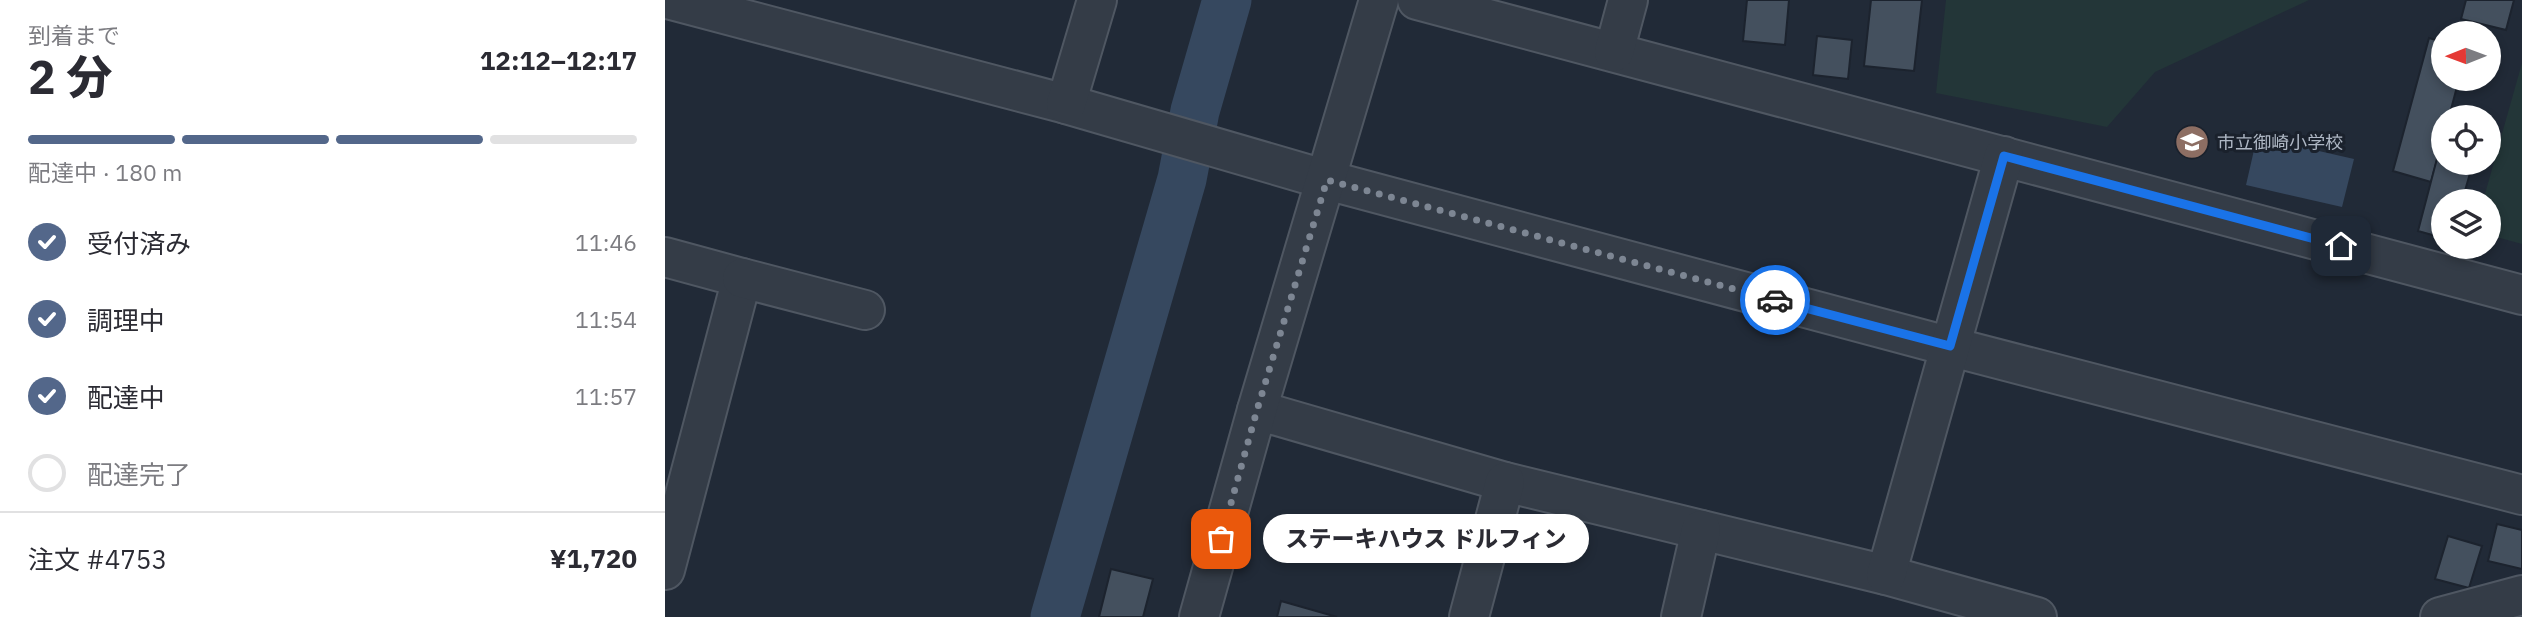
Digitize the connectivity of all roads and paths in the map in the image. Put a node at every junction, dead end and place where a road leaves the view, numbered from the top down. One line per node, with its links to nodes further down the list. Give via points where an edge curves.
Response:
1 (671, 0): 7 (street)
2 (1097, 0): 7 (street)
3 (1379, 0): 9 (street)
4 (1417, 0): 6 (street)
5 (1628, 0): 6 (street)
6 (1614, 52): 8 (street)
7 (1066, 104): 9 (street)
8 (2004, 156): 12 (street); 14 (street)
9 (1327, 180): 14 (street); 15 (street)
10 (665, 257): 11 (street)
11 (742, 278): 13 (street); 19 (street)
12 (2522, 295)
13 (865, 310)
14 (1950, 346): 17 (street); 20 (street)
15 (1257, 410): 16 (street); 23 (street)
16 (1505, 482): 18 (street); 24 (street)
17 (2522, 495)
18 (1701, 530): 20 (street); 25 (street)
19 (665, 570)
20 (1886, 575): 22 (street)
21 (2522, 595): 27 (street)
22 (1994, 611): 26 (street)
23 (1199, 617)
24 (1469, 617)
25 (1681, 617)
26 (2037, 617)
27 (2440, 617)

